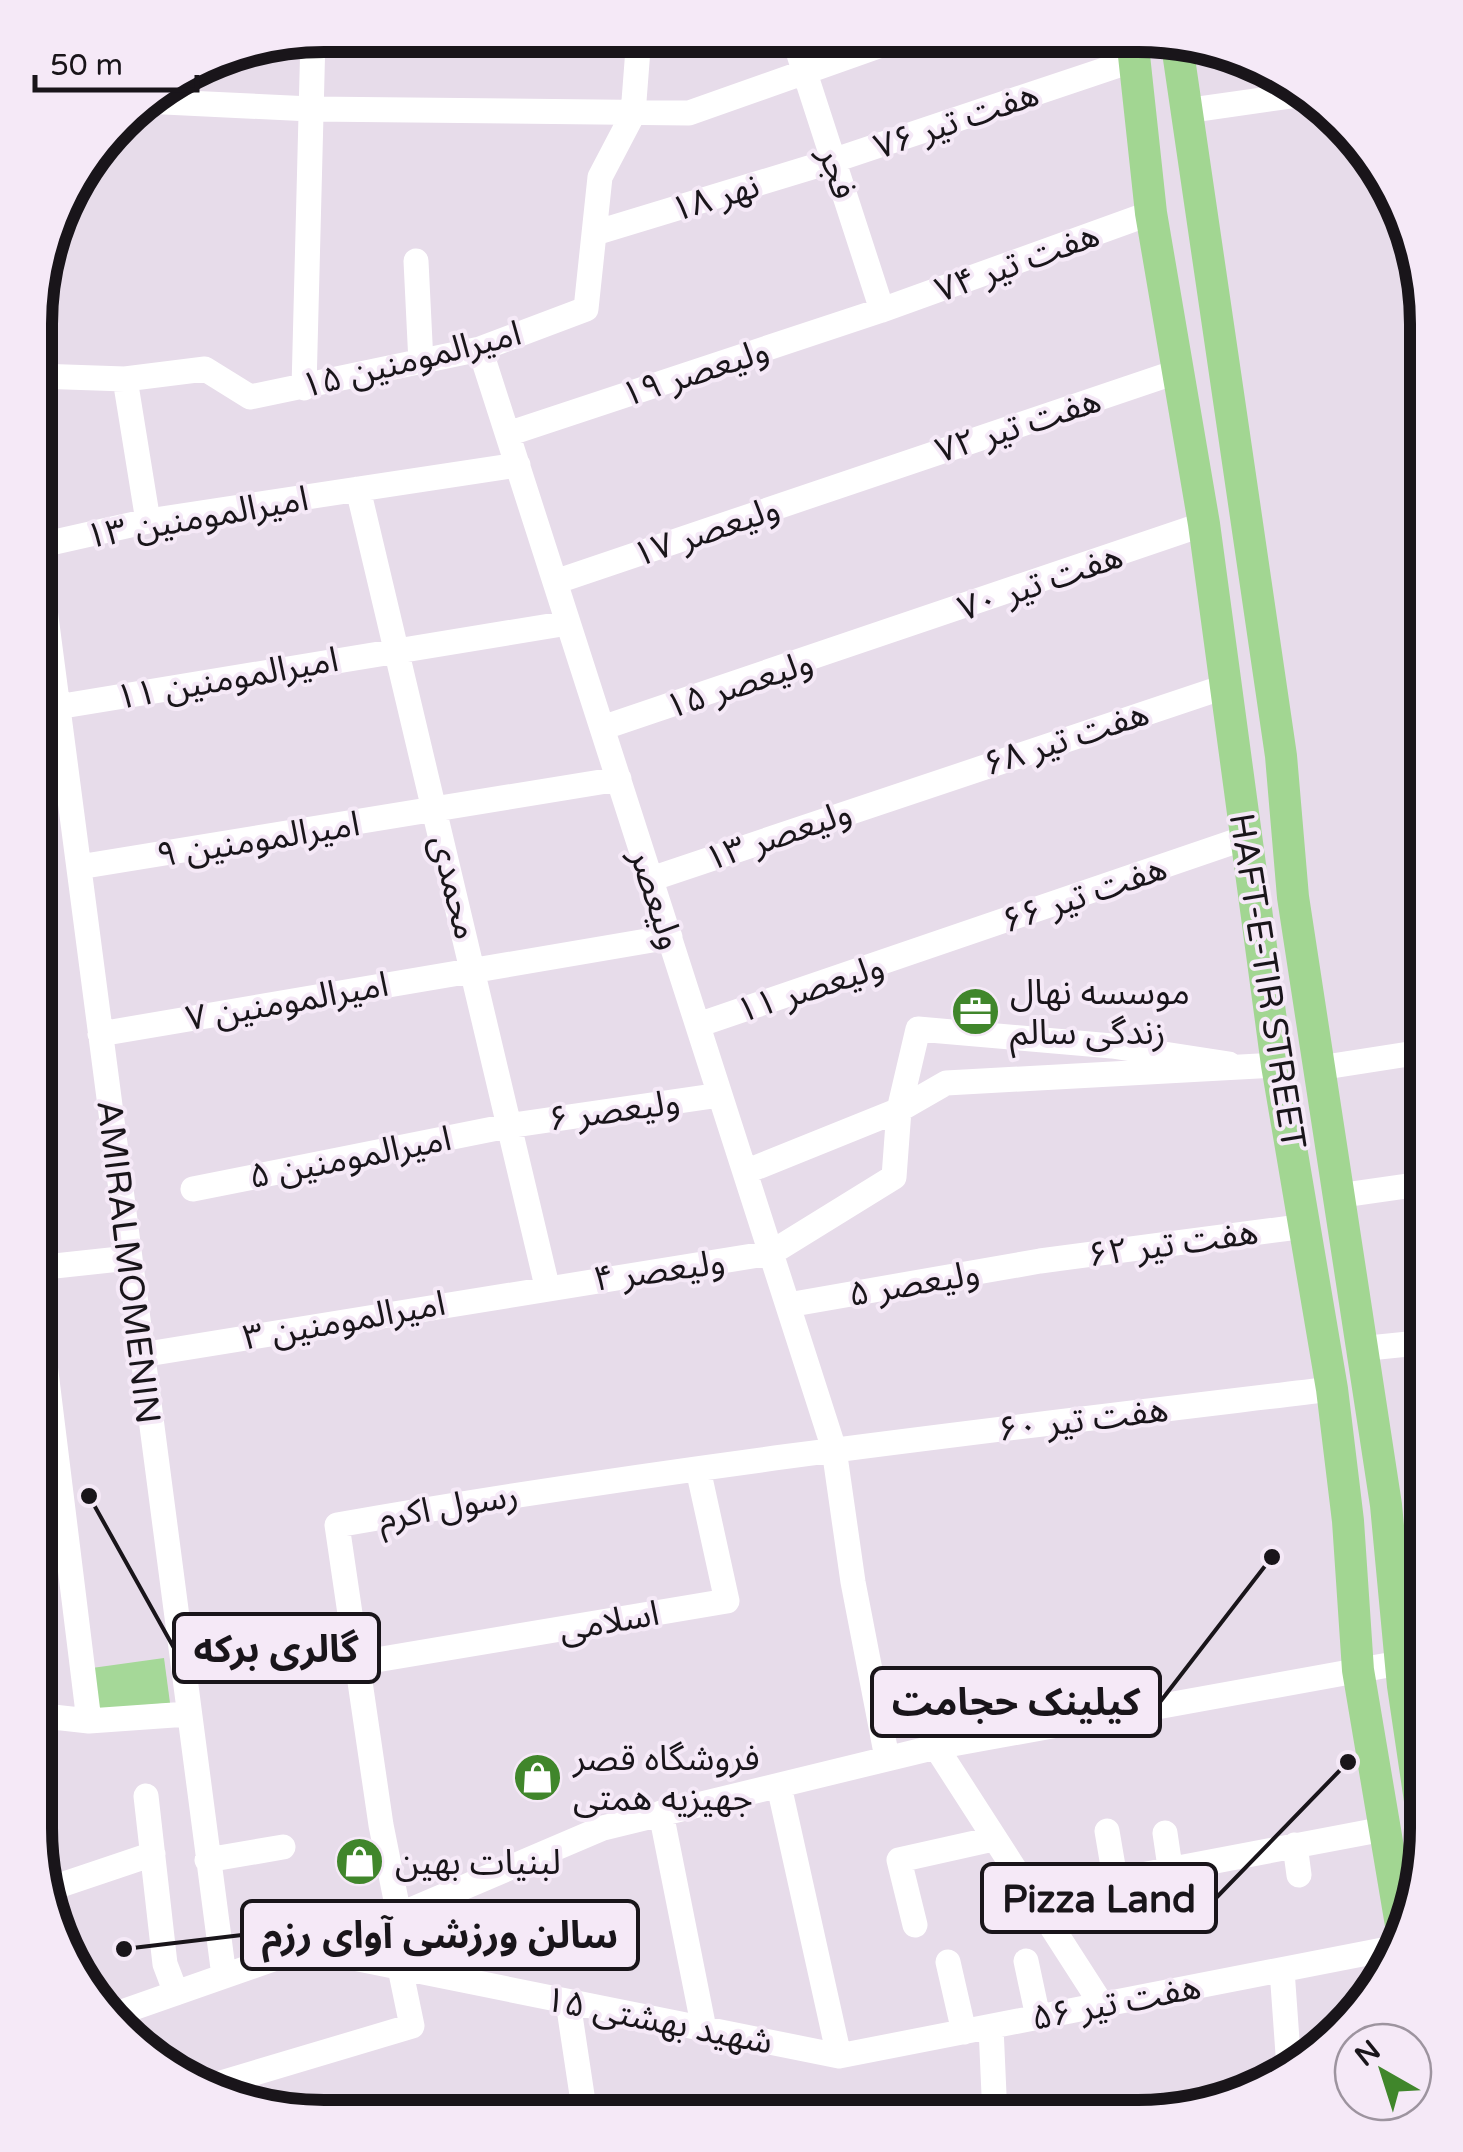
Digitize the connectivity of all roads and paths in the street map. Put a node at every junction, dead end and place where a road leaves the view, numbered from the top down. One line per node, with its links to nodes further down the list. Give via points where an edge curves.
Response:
1 (639, 52): 13 (street)
2 (798, 52): 8 (street, فجر)
3 (858, 52): 8 (street)
4 (1125, 52): 14 (street, هفت تیر ۷۶)
5 (1133, 52): 15 (main road, HAFT-E-TIR STREET)
6 (313, 53): 11 (street)
7 (1178, 56): 12 (main road, HAFT-E-TIR STREET)
8 (802, 70): 13 (street, via 688,113); 14 (street, فجر)
9 (1288, 97): 12 (street)
10 (169, 101): 11 (street)
11 (312, 109): 13 (street); 24 (street)
12 (1185, 111): 54 (main road, HAFT-E-TIR STREET, via 1279,737)
13 (633, 114): 16 (street, امیرالمومنین ۱۵, via 600,177)
14 (835, 160): 16 (street, نهر ۱۸); 18 (street, فجر)
15 (1152, 213): 18 (street, هفت تیر ۷۴); 21 (main road, HAFT-E-TIR STREET)
16 (595, 232): 19 (street, امیرالمومنین ۱۵, via 586,310)
17 (416, 260): 20 (street)
18 (882, 310): 25 (street, ولیعصر ۱۹)
19 (480, 349): 20 (street, امیرالمومنین ۱۵); 25 (street, ولیعصر)
20 (421, 364): 24 (street, امیرالمومنین ۱۵)
21 (1179, 372): 27 (street, هفت تیر ۷۲); 30 (main road, HAFT-E-TIR STREET)
22 (52, 376): 23 (street, امیرالمومنین ۱۵)
23 (125, 379): 24 (street, امیرالمومنین ۱۵, via 205,370 250,397); 29 (street)
24 (304, 388)
25 (508, 434): 26 (street, ولیعصر)
26 (518, 465): 28 (street, امیرالمومنین ۱۳); 32 (street, ولیعصر)
27 (856, 479): 32 (street, ولیعصر ۱۷)
28 (358, 490): 29 (street, امیرالمومنین ۱۳); 35 (street, محمدی)
29 (148, 521): 31 (street, امیرالمومنین ۱۳)
30 (1204, 524): 34 (street, هفت تیر ۷۰); 36 (main road, HAFT-E-TIR STREET)
31 (52, 543)
32 (555, 582): 33 (street, ولیعصر)
33 (568, 623): 35 (street, امیرالمومنین ۱۱); 39 (street, ولیعصر)
34 (876, 639): 39 (street, ولیعصر ۱۵)
35 (397, 649): 37 (street, امیرالمومنین ۱۱); 42 (street, محمدی)
36 (1227, 686): 41 (street, هفت تیر ۶۸); 43 (main road, HAFT-E-TIR STREET)
37 (52, 716)
38 (52, 721): 44 (street, AMIRALMOMENIN)
39 (602, 728): 40 (street, ولیعصر)
40 (619, 779): 42 (street, امیرالمومنین ۹); 45 (street, ولیعصر)
41 (905, 791): 45 (street, ولیعصر ۱۳)
42 (436, 811): 44 (street, امیرالمومنین ۹); 48 (street, محمدی)
43 (1245, 838): 47 (street, هفت تیر ۶۶); 53 (main road, HAFT-E-TIR STREET)
44 (79, 867): 50 (street, AMIRALMOMENIN)
45 (651, 879): 46 (street, ولیعصر)
46 (670, 937): 48 (street, امیرالمومنین ۷); 49 (street, ولیعصر)
47 (923, 951): 49 (street, ولیعصر ۱۱)
48 (475, 968): 50 (street, امیرالمومنین ۷); 57 (street, محمدی)
49 (698, 1025): 55 (street, ولیعصر)
50 (100, 1034): 64 (street, AMIRALMOMENIN)
51 (1410, 1054): 54 (street)
52 (1228, 1064): 53 (street); 56 (street, via 946,1083); 56 (street, via 918,1029)
53 (1277, 1064): 62 (main road, HAFT-E-TIR STREET)
54 (1318, 1068): 61 (main road, HAFT-E-TIR STREET)
55 (720, 1095): 57 (street, ولیعصر ۶); 58 (street, ولیعصر)
56 (899, 1110): 58 (street); 63 (street, via 894,1177)
57 (508, 1126): 60 (street, امیرالمومنین ۵); 67 (street, محمدی)
58 (745, 1172): 63 (street, ولیعصر)
59 (1410, 1186): 61 (street)
60 (193, 1189)
61 (1337, 1196): 70 (main road, HAFT-E-TIR STREET)
62 (1306, 1226): 65 (street, هفت تیر ۶۲); 72 (main road, HAFT-E-TIR STREET)
63 (771, 1253): 67 (street, ولیعصر ۴); 68 (street, ولیعصر)
64 (129, 1258): 66 (street); 71 (street, AMIRALMOMENIN)
65 (1040, 1261): 68 (street, ولیعصر ۵)
66 (52, 1266)
67 (547, 1286): 71 (street, امیرالمومنین ۳)
68 (788, 1305): 74 (street, ولیعصر)
69 (1410, 1344): 70 (street)
70 (1359, 1349): 76 (main road, HAFT-E-TIR STREET)
71 (141, 1355): 80 (street, AMIRALMOMENIN)
72 (1332, 1390): 74 (street, هفت تیر ۶۰); 79 (main road, HAFT-E-TIR STREET)
73 (52, 1418): 82 (street)
74 (834, 1449): 75 (street, هفت تیر ۶۰); 84 (street, ولیعصر)
75 (698, 1469): 78 (street, رسول اکرم, via 337,1525); 78 (street, اسلامی, via 726,1601)
76 (1410, 1638)
77 (1410, 1661): 79 (street)
78 (358, 1663): 102 (street)
79 (1358, 1670): 83 (street); 88 (main road, HAFT-E-TIR STREET)
80 (188, 1714): 82 (street); 95 (street, AMIRALMOMENIN)
81 (52, 1717): 82 (street)
82 (90, 1721)
83 (936, 1747): 84 (street); 91 (street)
84 (887, 1758): 85 (street)
85 (779, 1786): 87 (street); 119 (street)
86 (146, 1796): 94 (street)
87 (662, 1813): 102 (street, via 603,1828); 117 (street)
88 (1384, 1829): 92 (street); 101 (main road, HAFT-E-TIR STREET)
89 (1107, 1831): 98 (street)
90 (1165, 1833): 96 (street)
91 (993, 1839): 100 (street); 103 (street, via 899,1860)
92 (1295, 1845): 96 (street); 97 (street)
93 (283, 1847): 95 (street)
94 (153, 1854): 99 (street); 111 (street, via 165,1964)
95 (207, 1860): 110 (street, AMIRALMOMENIN)
96 (1170, 1867): 98 (street)
97 (1299, 1876)
98 (1116, 1878): 100 (street)
99 (60, 1886)
100 (1031, 1896): 113 (street)
101 (1398, 1908)
102 (398, 1915): 104 (street)
103 (914, 1925)
104 (302, 1948): 108 (street, شهید بهشتی ۱۵); 110 (street)
105 (1381, 1950): 109 (street, هفت تیر ۵۶)
106 (1026, 1961): 115 (street)
107 (948, 1962): 118 (street)
108 (400, 1968): 112 (street, شهید بهشتی ۱۵); 121 (street, via 412,2026)
109 (1282, 1970): 113 (street, هفت تیر ۵۶); 120 (street)
110 (224, 1976): 111 (street)
111 (176, 1993): 114 (street)
112 (568, 2002): 117 (street, شهید بهشتی ۱۵); 122 (street)
113 (1102, 2005): 115 (street, هفت تیر ۵۶)
114 (124, 2011)
115 (1038, 2018): 116 (street, هفت تیر ۵۶)
116 (991, 2027): 118 (street, هفت تیر ۵۶); 123 (street)
117 (704, 2029): 119 (street, شهید بهشتی ۱۵)
118 (964, 2032): 119 (street, هفت تیر ۵۶)
119 (840, 2056)
120 (1287, 2056)
121 (227, 2081)
122 (583, 2100)
123 (994, 2100)

